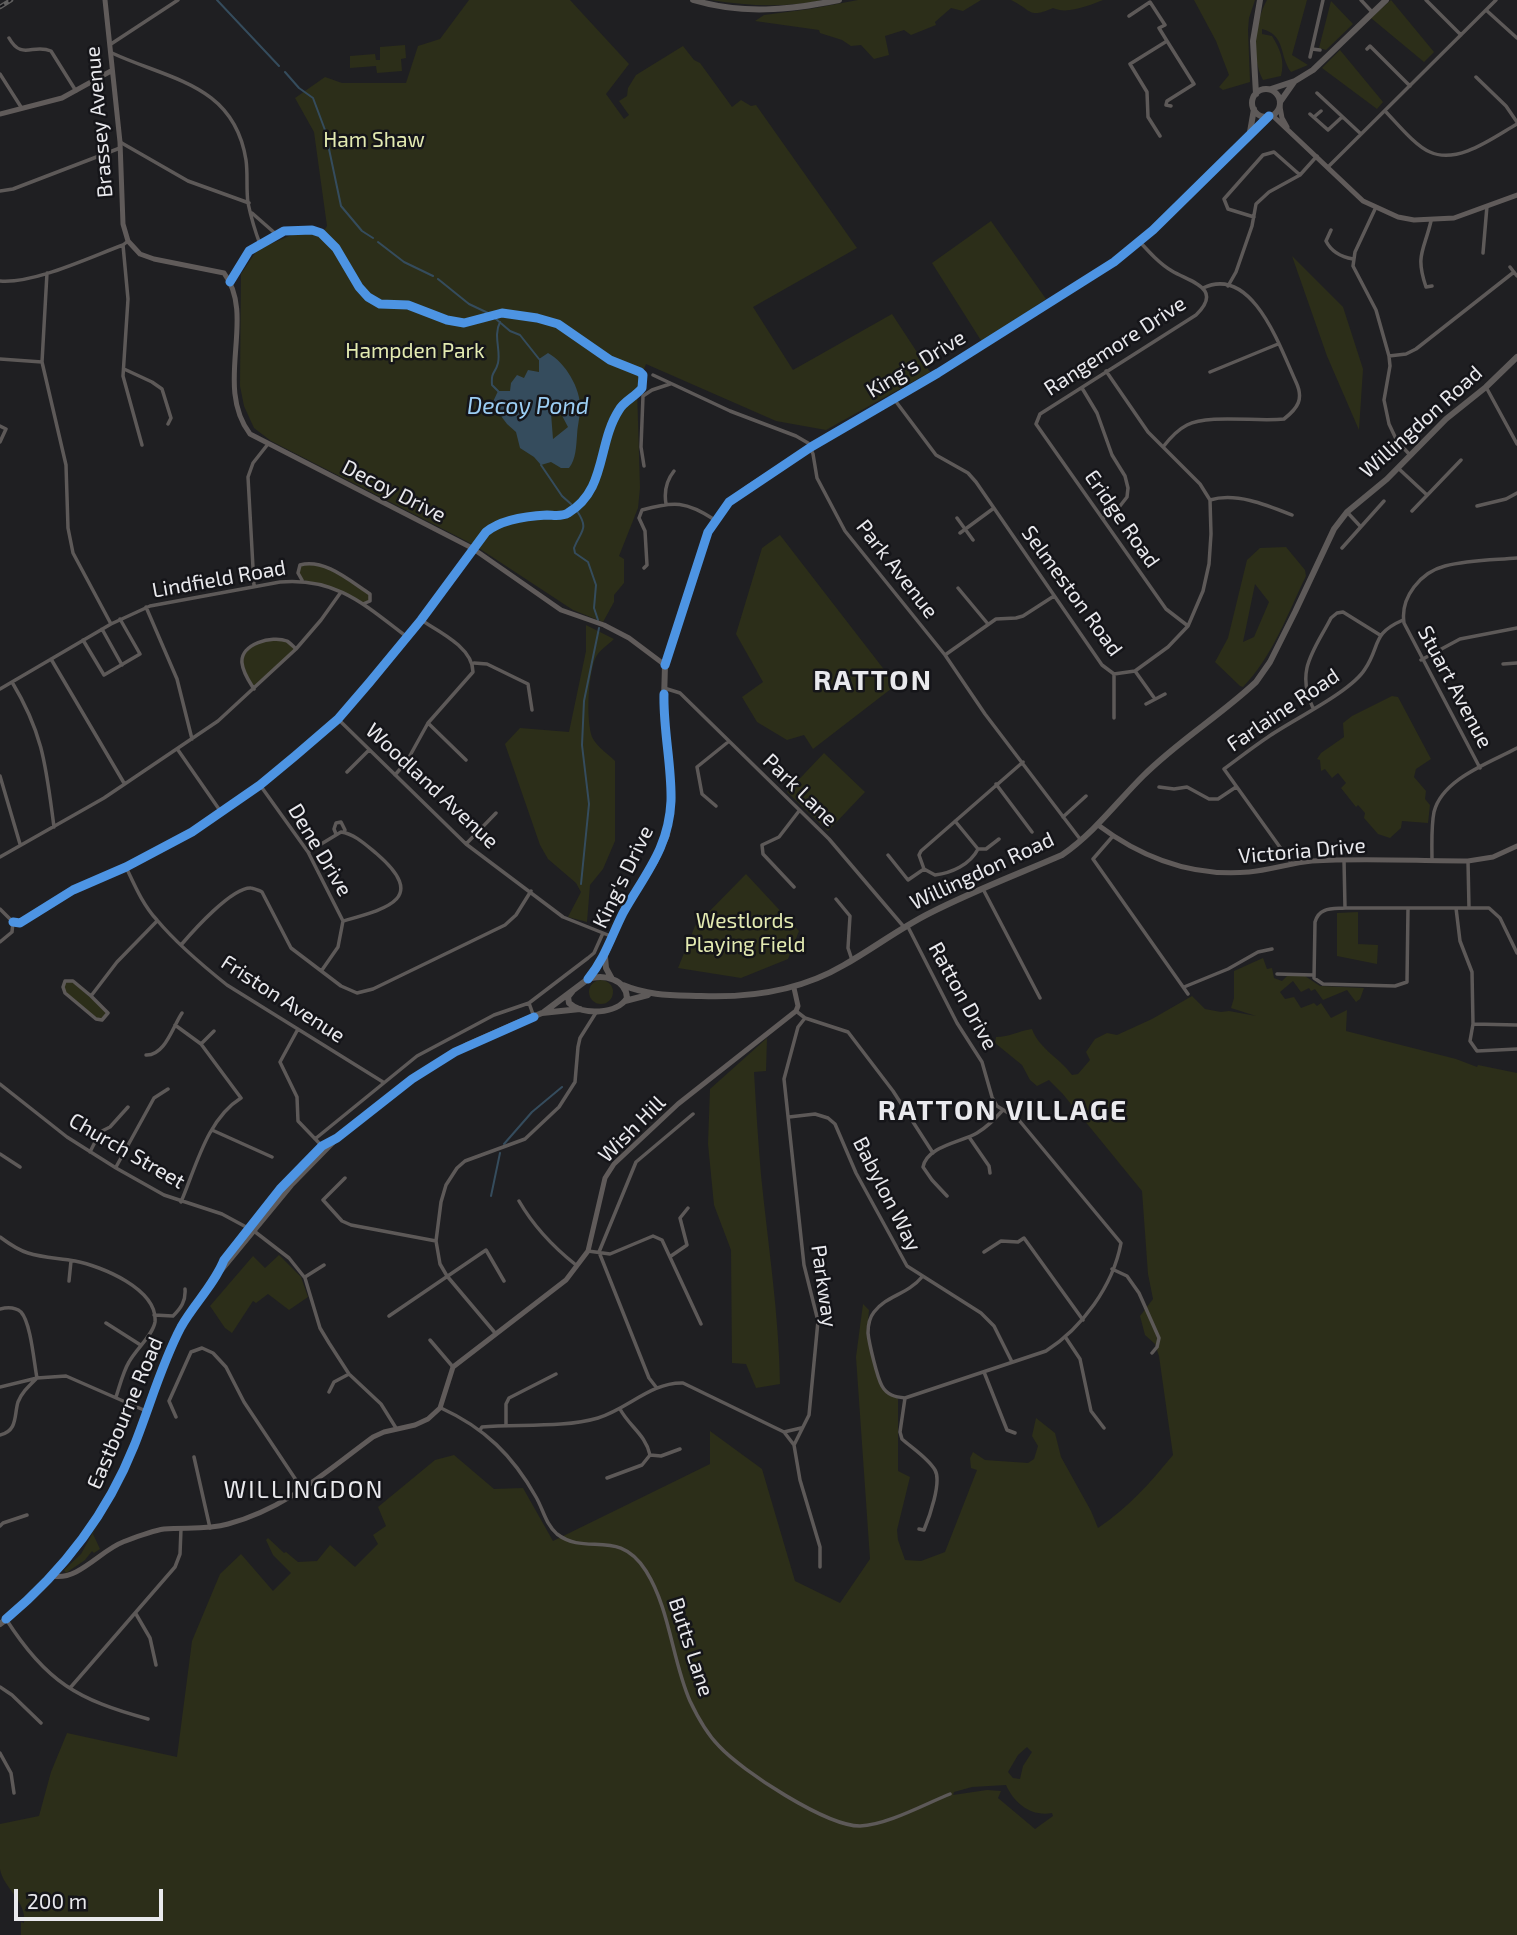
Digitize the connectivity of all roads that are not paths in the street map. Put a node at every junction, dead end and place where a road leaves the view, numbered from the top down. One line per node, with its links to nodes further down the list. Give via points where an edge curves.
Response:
1 (178, 0): 18 (street)
2 (693, 0): 3 (main road, via 761,11)
3 (839, 0)
4 (1323, 0): 19 (street)
5 (1361, 0): 12 (street)
6 (1386, 0): 12 (main road)
7 (1426, 0): 14 (street)
8 (1496, 0): 11 (street)
9 (106, 1): 18 (street, Brassey Avenue)
10 (1260, 2): 26 (main road, via 1253,41)
11 (1486, 10): 14 (street); 15 (street)
12 (1373, 13): 28 (main road, via 1320,65)
13 (1129, 16): 17 (street, via 1150,2 1164,25 1159,28)
14 (1461, 35): 29 (street)
15 (1517, 37)
16 (9, 38): 31 (street, via 18,50 51,51)
17 (1167, 41): 35 (street, via 1194,84 1167,102); 49 (street, via 1130,64 1147,92 1148,117)
18 (109, 45): 22 (street, Brassey Avenue)
19 (1312, 49): 21 (street); 23 (street)
20 (1367, 49): 29 (street, via 1370,46)
21 (1320, 50)
22 (110, 52): 24 (street, Brassey Avenue); 56 (street, via 199,88 223,108 243,149)
23 (1310, 57)
24 (111, 71): 31 (street); 50 (street, Brassey Avenue)
25 (0, 74): 36 (street)
26 (1256, 76): 30 (main road); 32 (main road)
27 (1476, 77): 45 (street)
28 (1295, 81): 30 (main road); 34 (main road)
29 (1409, 86): 39 (street)
30 (1270, 89): 32 (main road); 34 (main road, via 1279,96)
31 (76, 91): 36 (street)
32 (1256, 93): 37 (main road)
33 (1317, 93): 44 (street)
34 (1280, 105): 42 (main road); 46 (street)
35 (1171, 106)
36 (22, 109): 40 (street)
37 (1254, 109): 42 (main road); 47 (main road)
38 (1321, 111): 43 (street)
39 (1385, 111): 45 (street, via 1430,152 1450,155); 48 (street)
40 (0, 114)
41 (1310, 114): 43 (street)
42 (1271, 116): 46 (street); 47 (main road, King's Drive)
43 (1314, 117): 44 (street, via 1329,132)
44 (1342, 117): 48 (street)
45 (1517, 123)
46 (1291, 133): 51 (street)
47 (1250, 134): 64 (main road, King's Drive)
48 (1361, 134): 52 (street)
49 (1160, 136)
50 (120, 145): 54 (street); 56 (street, via 188,181); 65 (street, Brassey Avenue)
51 (1317, 156): 52 (street); 53 (street)
52 (1329, 166): 58 (street, via 1352,192)
53 (1300, 175): 60 (street, via 1264,196 1256,204); 60 (street, via 1274,152 1264,155 1224,199 1228,209)
54 (0, 191)
55 (1517, 195): 57 (street)
56 (248, 203): 59 (street)
57 (1487, 206): 61 (street); 67 (street)
58 (1376, 208): 61 (street, via 1398,217); 68 (street)
59 (251, 212): 63 (street); 66 (street)
60 (1254, 218): 74 (street)
61 (1431, 221): 75 (street, via 1419,262 1426,287)
62 (1331, 230): 68 (street, via 1326,240 1330,249)
63 (277, 235): 66 (street); 121 (street, via 298,229 321,233 336,248 359,287 380,304 408,305 464,323 502,313 537,318 558,324 610,360 643,376 642,388 619,409 598,477 581,502 566,515 496,523)
64 (1140, 242): 76 (street, Rangemore Drive, via 1164,266); 89 (main road, King's Drive)
65 (125, 243): 70 (street); 73 (street, Decoy Drive, via 154,259 224,273); 82 (street)
66 (261, 244): 73 (street, via 249,251)
67 (1483, 253)
68 (1353, 259): 78 (street, via 1355,272 1376,310)
69 (1510, 267): 71 (street)
70 (47, 272): 72 (street); 81 (street)
71 (1516, 274): 78 (street, via 1416,349)
72 (0, 281)
73 (230, 282): 95 (street, Decoy Drive, via 236,293 236,406 250,434)
74 (1228, 286): 76 (street); 77 (street, via 1254,301)
75 (1432, 286)
76 (1203, 288): 83 (street, Rangemore Drive, via 1206,301 1196,315)
77 (1278, 344): 84 (street); 98 (street, via 1300,391 1295,411 1277,420 1190,423)
78 (1389, 356): 99 (street, via 1386,413 1393,434)
79 (1517, 357): 88 (main road, Willingdon Road)
80 (0, 359): 81 (street)
81 (42, 362): 135 (street, via 66,465 66,513 73,553)
82 (124, 369): 90 (street, via 162,389 171,418); 96 (street)
83 (1106, 372): 87 (street, Rangemore Drive); 98 (street)
84 (1210, 372)
85 (653, 375): 86 (street)
86 (670, 384): 97 (street, via 803,439); 101 (street, via 643,396)
87 (1082, 387): 91 (street, Rangemore Drive, via 1040,414); 115 (street, via 1128,488 1120,506)
88 (1486, 387): 94 (street); 99 (main road, Willingdon Road)
89 (894, 398): 97 (main road, King's Drive); 110 (street, Selmeston Road, via 936,455 968,473)
90 (168, 424)
91 (1036, 424): 115 (street, Eridge Road)
92 (0, 426): 93 (street, via 6,429)
93 (0, 442)
94 (1517, 443)
95 (268, 444): 121 (street, Decoy Drive); 126 (street, via 248,477)
96 (142, 445)
97 (811, 447): 116 (main road, King's Drive, via 729,502); 144 (street, Park Avenue, via 817,478 845,531)
98 (1162, 447): 106 (street)
99 (1410, 455): 102 (main road, Willingdon Road)
100 (1461, 460): 105 (street)
101 (644, 466)
102 (1398, 468): 105 (street); 112 (main road, Willingdon Road)
103 (674, 471): 108 (street, via 664,493)
104 (1517, 494): 109 (street)
105 (1427, 495): 111 (street)
106 (1210, 500): 113 (street, via 1222,496); 137 (street, Selmeston Road, via 1209,564)
107 (1384, 501): 117 (street, Willingdon Road)
108 (666, 504): 116 (street, via 693,507); 124 (street, via 640,514 646,537)
109 (1477, 506)
110 (993, 508): 118 (street); 129 (street, Selmeston Road)
111 (1412, 511)
112 (1347, 512): 117 (street); 189 (main road, Willingdon Road, via 1256,682 1144,775)
113 (1292, 514)
114 (957, 518): 118 (street)
115 (1104, 518): 137 (street, Eridge Road, via 1166,609)
116 (715, 520): 151 (main road, King's Drive)
117 (1361, 526): 122 (street, Willingdon Road)
118 (965, 529): 119 (street); 120 (street)
119 (960, 533)
120 (973, 540)
121 (472, 548): 133 (street); 151 (street, Decoy Drive, via 561,610 629,638)
122 (1342, 548)
123 (1517, 558): 134 (street, via 1445,566 1428,573 1410,591)
124 (644, 568)
125 (302, 580): 126 (street, Lindfield Road); 128 (street, Lindfield Road); 130 (street, via 300,565 319,563 370,594 370,601)
126 (254, 586): 131 (street, Lindfield Road)
127 (958, 588): 136 (street)
128 (341, 592): 130 (street, Lindfield Road); 143 (street)
129 (1054, 596): 136 (street, via 1023,616 996,618); 153 (street, Selmeston Road, via 1102,665)
130 (363, 604): 141 (street, Lindfield Road)
131 (146, 607): 132 (street, Lindfield Road); 166 (street, via 177,678)
132 (120, 619): 135 (street, Lindfield Road); 150 (street, via 140,654)
133 (421, 620): 141 (street); 147 (street, via 459,646)
134 (1403, 620): 140 (street); 146 (street, Stuart Avenue)
135 (111, 624): 139 (street, Lindfield Road)
136 (988, 624): 144 (street)
137 (1188, 626): 152 (street, Selmeston Road)
138 (1517, 628): 146 (street, via 1460,639)
139 (102, 629): 142 (street, Lindfield Road); 150 (street)
140 (1380, 635): 161 (street, Farlaine Road, via 1365,669); 161 (street, via 1343,612 1331,618 1304,677)
141 (407, 637): 164 (street)
142 (83, 640): 145 (street, Lindfield Road); 150 (street, via 104,676)
143 (296, 649): 157 (street); 157 (street, via 286,641 271,640 246,649 241,660)
144 (945, 655): 172 (street, Park Avenue)
145 (51, 659): 154 (street, Lindfield Road); 177 (street)
146 (1422, 660): 173 (street, Stuart Avenue)
147 (473, 663): 162 (street, via 487,664 528,684); 165 (street, via 467,681)
148 (1517, 663): 149 (street)
149 (1503, 664)
150 (122, 665)
151 (665, 666): 155 (main road, King's Drive)
152 (1135, 670): 153 (street, Selmeston Road); 159 (street, Selmeston Road)
153 (1114, 674): 163 (street)
154 (12, 682): 156 (street, Lindfield Road); 190 (street, via 42,747)
155 (664, 688): 167 (street, Park Lane, via 680,693); 224 (main road, King's Drive, via 671,800 667,835)
156 (0, 689)
157 (254, 689): 166 (street)
158 (1165, 694): 159 (street)
159 (1155, 699): 160 (street)
160 (1146, 704)
161 (1313, 708): 181 (street, Farlaine Road, via 1224,769)
162 (532, 710)
163 (1114, 718)
164 (338, 719): 170 (street, Woodland Avenue); 179 (street)
165 (428, 723): 171 (street); 175 (street)
166 (192, 739): 169 (street)
167 (729, 741): 183 (street, via 697,767 702,794); 184 (street, Park Lane)
168 (1517, 748): 173 (street)
169 (178, 750): 177 (street); 185 (street)
170 (369, 750): 174 (street); 175 (street, Woodland Avenue)
171 (466, 760)
172 (1023, 762): 178 (street); 187 (street, Park Avenue)
173 (1480, 768): 205 (street, via 1450,785 1437,803)
174 (347, 772)
175 (395, 775): 198 (street, Woodland Avenue)
176 (0, 776): 197 (street)
177 (124, 783): 190 (street)
178 (996, 784): 188 (street); 192 (street)
179 (260, 785): 185 (street); 201 (street, Dene Drive)
180 (1159, 787): 181 (street, via 1186,787 1209,799)
181 (1236, 788): 207 (street, Farlaine Road)
182 (1086, 796): 187 (street)
183 (716, 806)
184 (799, 811): 210 (street, via 779,837 762,845 763,855); 222 (street, Park Lane)
185 (222, 812): 208 (street)
186 (496, 813): 198 (street)
187 (1063, 817): 196 (street, Park Avenue)
188 (955, 821): 200 (street); 209 (street, via 921,850)
189 (1098, 825): 194 (street, Victoria Drive); 196 (main road, Willingdon Road)
190 (54, 827): 197 (street)
191 (344, 832): 193 (street); 193 (street, via 344,824 336,823); 220 (street, via 387,863 403,888 399,898 385,906)
192 (1032, 832)
193 (336, 834): 201 (street)
194 (1113, 836): 207 (street, Victoria Drive, via 1145,855 1184,868 1227,873); 237 (street, via 1093,859)
195 (999, 839): 200 (street)
196 (1082, 840): 211 (main road, Willingdon Road, via 1062,855)
197 (20, 844): 203 (street)
198 (466, 844): 212 (street, Woodland Avenue)
199 (1517, 846): 206 (street, Victoria Drive)
200 (978, 849): 209 (street, via 973,858 945,874 934,876)
201 (308, 852): 220 (street, Dene Drive)
202 (888, 855): 209 (street, via 908,880)
203 (0, 857)
204 (1345, 860): 205 (street, Victoria Drive); 207 (street, Victoria Drive); 214 (street)
205 (1432, 861): 206 (street, Victoria Drive)
206 (1468, 861): 217 (street)
207 (1292, 864)
208 (126, 867): 219 (street, Friston Avenue); 221 (street, via 73,890 20,923)
209 (924, 869)
210 (794, 887)
211 (983, 889): 222 (main road, Willingdon Road); 243 (street)
212 (531, 891): 223 (street, Woodland Avenue, via 563,918); 231 (street, via 505,925 373,989 357,993)
213 (836, 899): 230 (street, via 850,916)
214 (1345, 908): 215 (street); 233 (street, via 1327,909 1317,916)
215 (1408, 908): 216 (street); 233 (street, via 1407,982 1395,986 1323,984)
216 (1456, 908): 217 (street); 255 (street, via 1460,942 1472,972)
217 (1469, 908): 228 (street, via 1489,908 1500,918)
218 (0, 909): 221 (street)
219 (157, 921): 226 (street, Friston Avenue); 242 (street)
220 (342, 921): 231 (street, Dene Drive, via 338,947)
221 (13, 922): 225 (street, via 12,932)
222 (905, 926): 230 (main road, Willingdon Road); 268 (street, Ratton Drive, via 982,1062 992,1097)
223 (604, 933): 224 (street, Woodland Avenue); 245 (street, via 594,953)
224 (613, 937): 229 (main road, King's Drive)
225 (0, 943)
226 (181, 945): 231 (street, via 215,909 252,888 262,892 291,948); 257 (street, Friston Avenue, via 227,985)
227 (1272, 949): 237 (street, via 1258,951)
228 (1517, 954)
229 (605, 955): 234 (main road, King's Drive); 235 (main road, King's Drive)
230 (852, 960): 238 (main road, Willingdon Road)
231 (322, 970)
232 (1277, 974): 233 (street)
233 (1313, 975)
234 (588, 979): 235 (main road); 239 (main road, King's Drive)
235 (613, 980): 236 (main road, Willingdon Road)
236 (623, 985): 241 (main road, Willingdon Road); 244 (main road, via 628,994)
237 (1184, 987): 240 (street)
238 (794, 988): 241 (main road, Willingdon Road, via 766,994); 248 (street)
239 (572, 992): 246 (main road, via 569,1003); 250 (main road)
240 (1188, 994)
241 (650, 995): 244 (main road, Willingdon Road)
242 (91, 996): 242 (street, via 105,1008 106,1018 96,1019 65,993 65,981 73,981)
243 (1040, 998)
244 (625, 1002): 247 (main road, Willingdon Road)
245 (529, 1003): 251 (street); 264 (street, via 447,1039)
246 (582, 1010): 247 (main road, Willingdon Road); 250 (main road); 254 (street)
247 (597, 1010): 254 (street)
248 (796, 1011): 252 (street); 293 (street, Wish Hill, via 678,1104 614,1164 605,1178)
249 (182, 1013): 253 (street)
250 (542, 1013): 251 (main road)
251 (534, 1017): 273 (main road, via 467,1045 412,1079)
252 (805, 1018): 270 (street, Parkway, via 798,1027 784,1079); 277 (street, via 848,1032)
253 (174, 1024): 259 (street); 262 (street, via 161,1050)
254 (589, 1024): 292 (street, via 578,1047 575,1082 553,1114 525,1139 457,1168 440,1202)
255 (1473, 1024): 256 (street); 260 (street, via 1470,1041 1477,1051)
256 (1517, 1025)
257 (298, 1029): 264 (street, Friston Avenue); 274 (street, via 280,1062 297,1097 298,1121)
258 (214, 1031): 259 (street)
259 (201, 1044): 271 (street, via 241,1098 228,1106)
260 (1517, 1049)
261 (146, 1055): 262 (street)
262 (153, 1055): 263 (street)
263 (154, 1063)
264 (383, 1082): 274 (street)
265 (0, 1084): 276 (street, Church Street)
266 (168, 1089): 281 (street, via 154,1098)
267 (128, 1107): 276 (street, via 100,1132)
268 (1002, 1111): 272 (street); 300 (street, Ratton Drive, via 1018,1119 1121,1243)
269 (693, 1114): 294 (street, via 636,1162)
270 (789, 1118): 303 (street, Babylon Way, via 816,1114 835,1124 907,1266); 337 (street, Parkway, via 804,1265 818,1321 809,1415)
271 (212, 1129): 279 (street); 287 (street)
272 (968, 1137): 277 (street); 282 (street)
273 (337, 1138): 275 (main road); 290 (main road, Eastbourne Road)
274 (316, 1139): 275 (street)
275 (322, 1146): 290 (main road, via 280,1189)
276 (90, 1152): 281 (street, Church Street)
277 (933, 1153): 284 (street, via 923,1167)
278 (0, 1154): 280 (street)
279 (272, 1157)
280 (20, 1167)
281 (116, 1168): 287 (street, Church Street)
282 (990, 1173)
283 (345, 1178): 285 (street)
284 (947, 1196)
285 (323, 1200): 288 (street); 292 (street, via 342,1221)
286 (519, 1201): 299 (street, via 531,1222)
287 (181, 1202): 290 (street, Church Street, via 222,1214)
288 (317, 1205)
289 (688, 1208): 296 (street, via 680,1218 687,1245)
290 (251, 1230): 302 (street, Church Street, via 289,1258); 333 (main road, Eastbourne Road, via 224,1260 182,1326)
291 (0, 1237): 297 (street, via 27,1253)
292 (436, 1241): 301 (street)
293 (588, 1251): 294 (street); 299 (street, Wish Hill)
294 (599, 1252): 296 (street, via 610,1254 653,1237 662,1240); 326 (street)
295 (984, 1252): 310 (street, via 1001,1241 1024,1238)
296 (671, 1256): 312 (street)
297 (71, 1261): 304 (street); 308 (street, via 132,1283 144,1294)
298 (324, 1265): 302 (street)
299 (576, 1265): 313 (street, Wish Hill, via 566,1280)
300 (1112, 1269): 310 (street); 317 (street, via 1127,1276 1139,1293 1158,1338)
301 (447, 1276): 305 (street, via 486,1250); 309 (street); 313 (street)
302 (304, 1278): 321 (street, Church Street, via 320,1328)
303 (922, 1278): 318 (street, Babylon Way, via 981,1313 994,1326); 330 (street, via 912,1289 876,1309 868,1333 881,1385 889,1394)
304 (69, 1281)
305 (504, 1281)
306 (186, 1289): 308 (street, via 182,1307 173,1316)
307 (0, 1309): 323 (street, via 19,1310 26,1319)
308 (154, 1315): 316 (street, via 149,1336)
309 (389, 1315)
310 (1083, 1320): 314 (street)
311 (106, 1323): 316 (street)
312 (701, 1324)
313 (496, 1334): 319 (street, Wish Hill)
314 (1066, 1338): 318 (street, via 1046,1351); 338 (street, via 1080,1359 1091,1411)
315 (430, 1340): 319 (street)
316 (139, 1345): 329 (street)
317 (1152, 1353)
318 (1012, 1362): 320 (street)
319 (453, 1367): 331 (street)
320 (984, 1372): 330 (street); 341 (street, via 1005,1432)
321 (349, 1374): 328 (street, via 334,1382); 336 (street, Church Street, via 381,1405)
322 (556, 1374): 335 (street, via 509,1398)
323 (37, 1378): 324 (street); 327 (street); 329 (street, via 66,1376)
324 (17, 1383): 325 (street); 327 (street)
325 (0, 1387)
326 (656, 1387): 332 (street); 340 (street, via 683,1383)
327 (24, 1391): 342 (street, via 14,1426)
328 (329, 1392)
329 (116, 1397): 333 (street)
330 (905, 1398): 353 (street, via 902,1439 937,1478 930,1516 924,1530)
331 (440, 1408): 336 (street, via 415,1425); 339 (street, Butts Lane)
332 (620, 1409): 335 (street, via 568,1423); 345 (street, via 648,1445)
333 (146, 1411): 355 (main road, Eastbourne Road, via 102,1510)
334 (176, 1417): 348 (street, via 169,1401 191,1352 202,1348 213,1353)
335 (506, 1425): 339 (street)
336 (396, 1428): 348 (street, via 373,1437)
337 (802, 1428): 340 (street); 343 (street, Parkway)
338 (1104, 1428)
339 (480, 1430): 365 (street, Butts Lane, via 521,1470 556,1533 571,1541 621,1546 644,1568 697,1717 721,1749 744,1767 823,1817 846,1825 874,1824)
340 (784, 1432): 343 (street)
341 (1015, 1433)
342 (0, 1435)
343 (794, 1445): 354 (street, via 820,1547)
344 (680, 1450): 345 (street)
345 (650, 1455): 347 (street, via 642,1465)
346 (194, 1457): 351 (street)
347 (607, 1478)
348 (303, 1491): 351 (street, via 261,1513)
349 (27, 1515): 350 (street)
350 (0, 1526)
351 (210, 1528): 352 (street)
352 (181, 1529): 355 (street, via 163,1529 126,1541 71,1574); 356 (street, via 175,1567)
353 (919, 1529)
354 (820, 1567)
355 (53, 1576): 357 (main road, Eastbourne Road)
356 (136, 1614): 358 (street, via 150,1637); 360 (street)
357 (3, 1621): 360 (street, via 44,1669)
358 (156, 1665)
359 (0, 1687): 362 (street)
360 (70, 1688): 361 (street, via 108,1708)
361 (148, 1719)
362 (41, 1723)
363 (0, 1754): 364 (street, via 11,1773)
364 (14, 1793)
365 (950, 1794)

